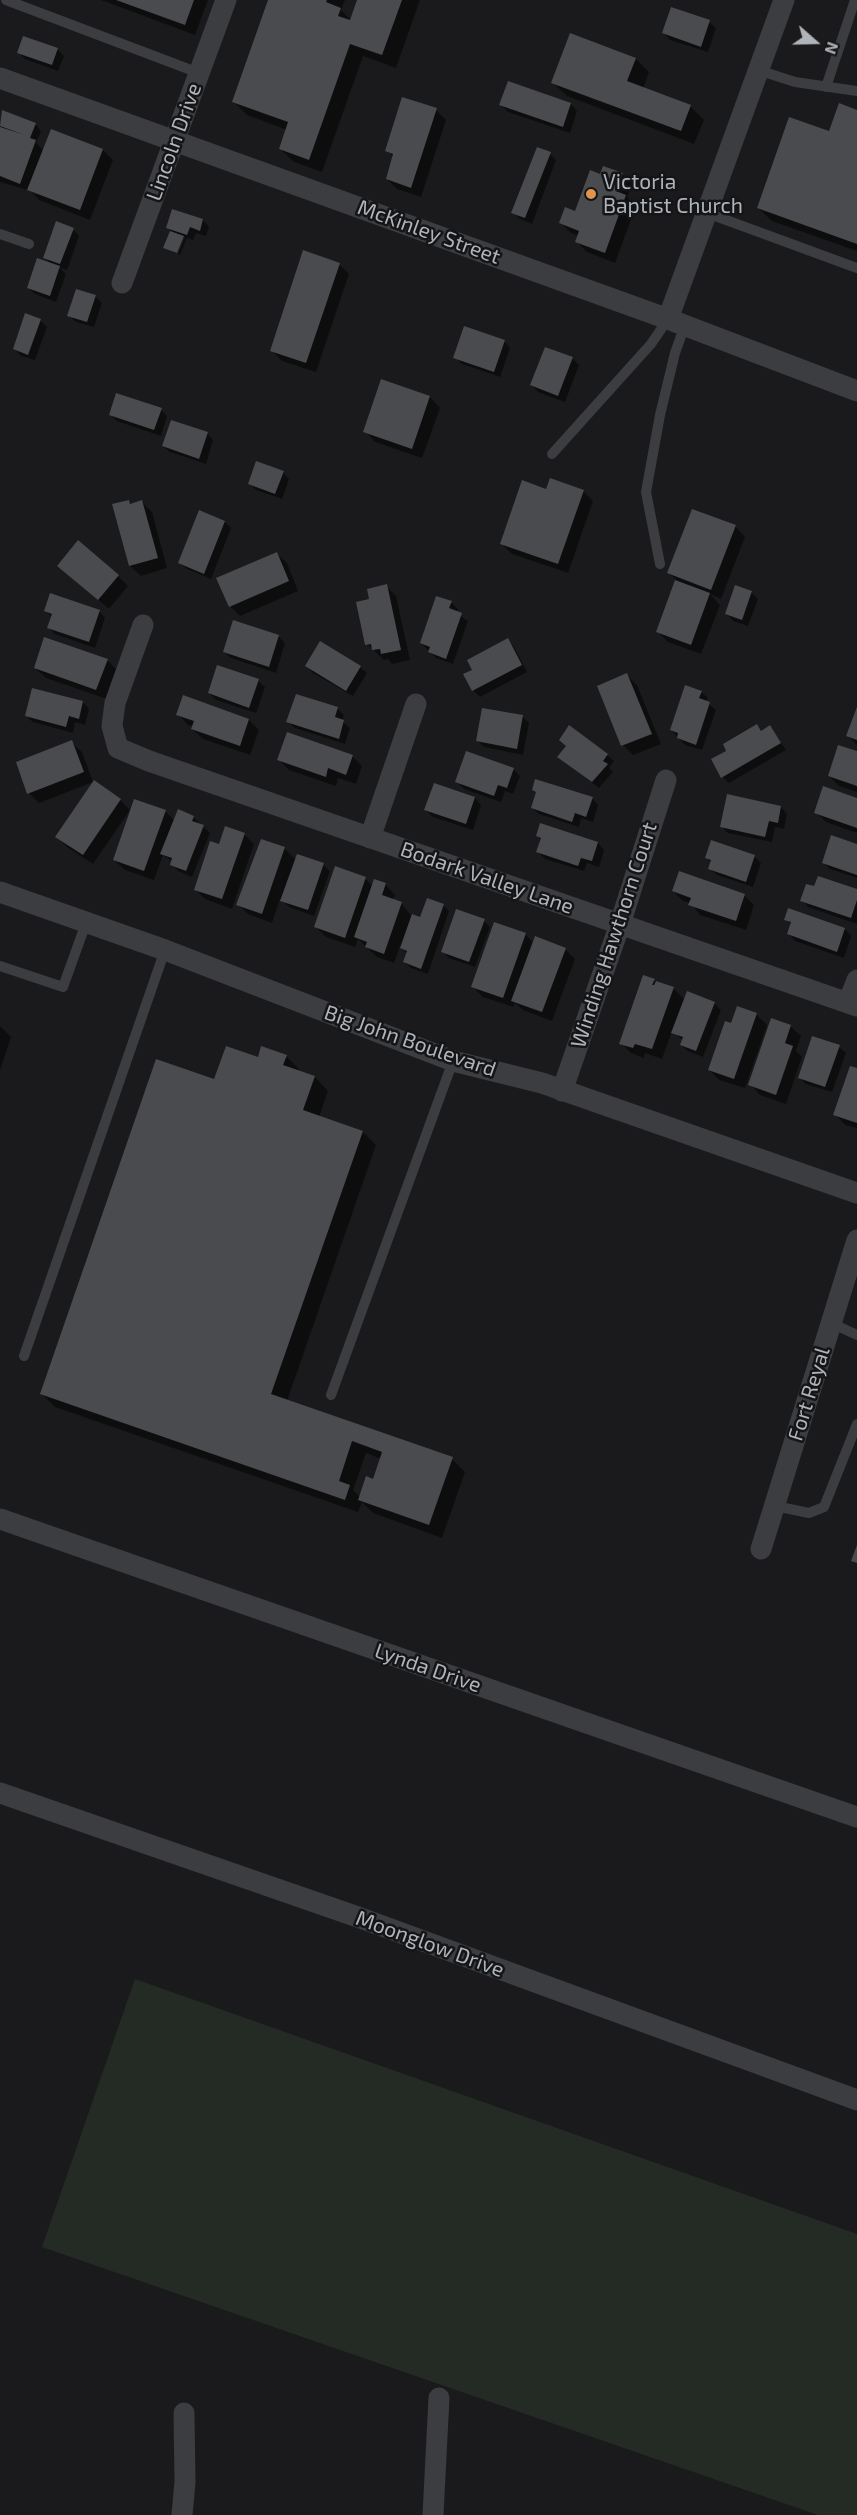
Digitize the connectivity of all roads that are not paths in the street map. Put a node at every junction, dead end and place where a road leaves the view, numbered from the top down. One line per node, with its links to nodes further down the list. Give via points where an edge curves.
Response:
1 (6, 0): 6 (lane)
2 (226, 0): 6 (street, Lincoln Drive)
3 (784, 0): 5 (street)
4 (855, 0): 8 (lane)
5 (758, 70): 8 (lane); 11 (street)
6 (199, 73): 10 (street, Lincoln Drive)
7 (0, 78): 10 (street, McKinley Street)
8 (826, 87): 9 (lane)
9 (857, 91)
10 (174, 141): 15 (street, Lincoln Drive); 16 (street, McKinley Street)
11 (707, 213): 14 (lane); 16 (street)
12 (0, 234): 13 (lane)
13 (29, 244)
14 (857, 268)
15 (122, 283)
16 (676, 322): 17 (street, McKinley Street); 18 (lane); 19 (lane, via 675,353 646,492)
17 (857, 391)
18 (552, 454)
19 (660, 564)
20 (143, 626): 23 (street, Bodark Valley Lane, via 115,703 112,726 118,748)
21 (416, 704): 23 (street)
22 (666, 780): 26 (street, Winding Hawthorn Court)
23 (370, 838): 26 (street, Bodark Valley Lane)
24 (0, 892): 25 (street, Big John Boulevard)
25 (86, 922): 27 (street, Big John Boulevard); 28 (lane, via 63,987)
26 (620, 924): 30 (street, Bodark Valley Lane); 32 (street, Winding Hawthorn Court)
27 (165, 950): 31 (street, Big John Boulevard); 37 (lane)
28 (0, 966)
29 (857, 980): 30 (street)
30 (853, 1005)
31 (453, 1061): 32 (street, Big John Boulevard); 38 (lane)
32 (562, 1090): 33 (street, Big John Boulevard)
33 (857, 1194)
34 (857, 1240): 35 (street, Fort Reyal)
35 (831, 1323): 36 (lane); 40 (street, Fort Reyal)
36 (857, 1335)
37 (24, 1356)
38 (331, 1395)
39 (857, 1424): 40 (lane, via 824,1507 810,1513)
40 (775, 1506): 42 (street, Fort Reyal)
41 (0, 1519): 44 (street, Lynda Drive)
42 (761, 1549)
43 (0, 1793): 45 (street, Moonglow Drive, via 355,1916)
44 (857, 1817)
45 (857, 2100)
46 (439, 2398): 49 (street)
47 (184, 2413): 48 (street)
48 (182, 2515)
49 (433, 2515)

